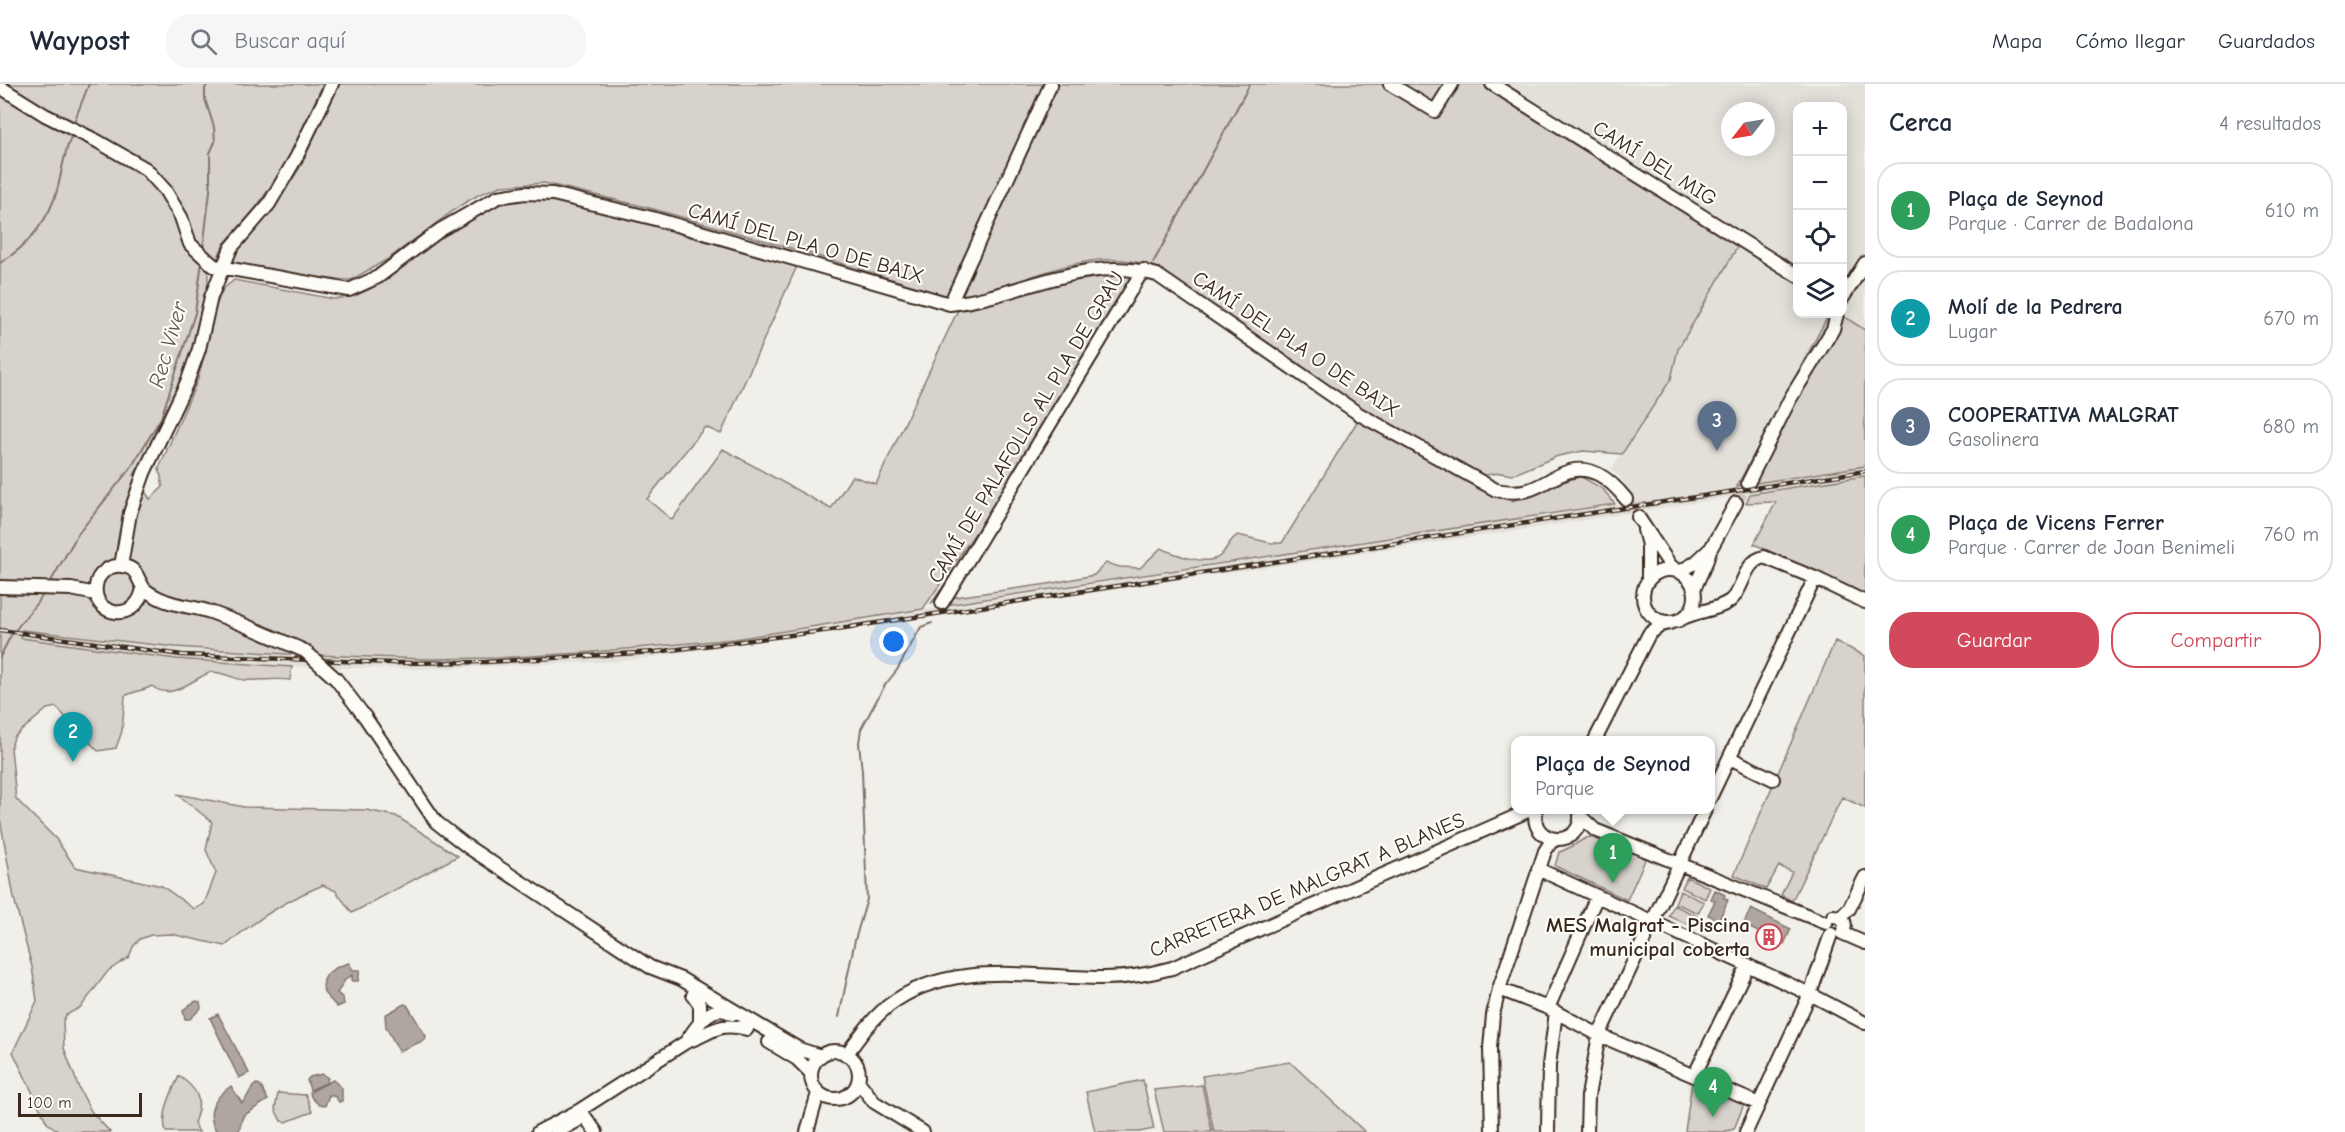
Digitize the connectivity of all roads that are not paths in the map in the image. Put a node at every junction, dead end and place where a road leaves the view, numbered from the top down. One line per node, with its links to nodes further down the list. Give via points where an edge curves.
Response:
1 (332, 84): 8 (street, via 269,204)
2 (1052, 84): 12 (street)
3 (1390, 84): 4 (street, via 1435,111)
4 (1452, 84)
5 (1492, 84): 10 (street, CAMÍ DEL MIG)
6 (0, 87): 8 (street, via 146,169 181,217 190,244)
7 (1865, 263): 11 (street)
8 (218, 267): 12 (street, CAMÍ DEL PLA O DE BAIX, via 349,290 378,277 440,230 498,197 553,194 652,218); 18 (street, via 188,380 144,473 130,513)
9 (1143, 270): 12 (street, CAMÍ DEL PLA O DE BAIX, via 1100,268 1065,274 971,302); 15 (street, CAMÍ DEL PLA O DE BAIX, via 1157,275 1359,414 1496,490 1529,490 1562,473 1583,470 1607,478); 30 (street, CAMÍ DE PALAFOLLS AL PLA DE GRAU)
10 (1793, 273)
11 (1847, 291)
12 (950, 304)
13 (1836, 318): 14 (street)
14 (1748, 483)
15 (1626, 499)
16 (1736, 503): 17 (street)
17 (1710, 550): 19 (street, via 1695,564); 26 (street)
18 (121, 566): 21 (street, via 103,571); 24 (street, via 136,573)
19 (1678, 572): 22 (street, via 1661,571); 22 (street, via 1640,520 1648,545); 26 (street, via 1688,579)
20 (1815, 578): 29 (street); 32 (street, via 1764,557 1749,567 1729,601); 37 (street)
21 (98, 579): 25 (street); 27 (street)
22 (1648, 579): 33 (street, via 1642,596)
23 (0, 587): 25 (street)
24 (143, 588): 28 (street); 31 (street)
25 (71, 589): 27 (street)
26 (1694, 592): 32 (street); 34 (street, via 1692,608)
27 (96, 594): 31 (street, via 100,603 117,613)
28 (166, 601): 31 (street); 60 (street, bridge, via 206,611 305,651 336,679 436,822 468,847)
29 (1865, 602)
30 (942, 603)
31 (136, 606)
32 (1712, 608): 34 (street)
33 (1646, 610): 34 (street, via 1662,622); 35 (street)
34 (1678, 620): 35 (street)
35 (1649, 634): 36 (street)
36 (1598, 736)
37 (1730, 758): 38 (street); 39 (street)
38 (1773, 778)
39 (1715, 788)
40 (1521, 814): 73 (street, CARRETERA DE MALGRAT A BLANES, via 1172,968 1121,977 981,974 944,980 897,1000 870,1023)
41 (1528, 814): 46 (street, CARRETERA DE MALGRAT A BLANES)
42 (1537, 814): 46 (street)
43 (1580, 814): 48 (street)
44 (1581, 814): 47 (street)
45 (1703, 814): 51 (street)
46 (1539, 829): 49 (street, CARRETERA DE MALGRAT A BLANES); 50 (street)
47 (1595, 830): 48 (street); 51 (street)
48 (1576, 831): 49 (street)
49 (1557, 839): 50 (street)
50 (1545, 851): 52 (street)
51 (1679, 863): 55 (street); 56 (street)
52 (1538, 869): 54 (street); 62 (street)
53 (1865, 877): 56 (street)
54 (1597, 896): 55 (street); 65 (street)
55 (1651, 921): 59 (street); 71 (street)
56 (1837, 927): 57 (street); 58 (street); 63 (street)
57 (1865, 935)
58 (1865, 943)
59 (1748, 965): 63 (street); 76 (street)
60 (665, 974): 61 (street); 64 (street)
61 (685, 981): 66 (street); 70 (street)
62 (1499, 988): 65 (street); 88 (street, via 1490,1048)
63 (1810, 994): 68 (street); 81 (street)
64 (693, 995): 66 (street); 67 (street, via 700,1005)
65 (1552, 1010): 71 (street); 89 (street)
66 (718, 1011): 67 (street, via 711,1012); 69 (street, via 721,1017); 70 (street)
67 (700, 1023): 72 (street)
68 (1865, 1023)
69 (717, 1027): 70 (street); 72 (street)
70 (753, 1027): 74 (street, via 799,1050); 75 (street)
71 (1599, 1035): 76 (street); 90 (street, via 1588,1096)
72 (686, 1042): 82 (street)
73 (846, 1054): 74 (street); 77 (street, via 856,1065)
74 (821, 1056): 75 (street)
75 (811, 1073): 78 (street, via 812,1084)
76 (1695, 1076): 81 (street)
77 (858, 1081): 79 (street); 80 (street)
78 (823, 1096): 79 (street); 86 (street)
79 (846, 1096): 80 (street)
80 (874, 1102): 87 (street)
81 (1760, 1104): 91 (street)
82 (582, 1114): 83 (street); 84 (street); 85 (street)
83 (538, 1132)
84 (557, 1132)
85 (596, 1132)
86 (807, 1132)
87 (923, 1132)
88 (1492, 1132)
89 (1548, 1132)
90 (1587, 1132)
91 (1746, 1132)

